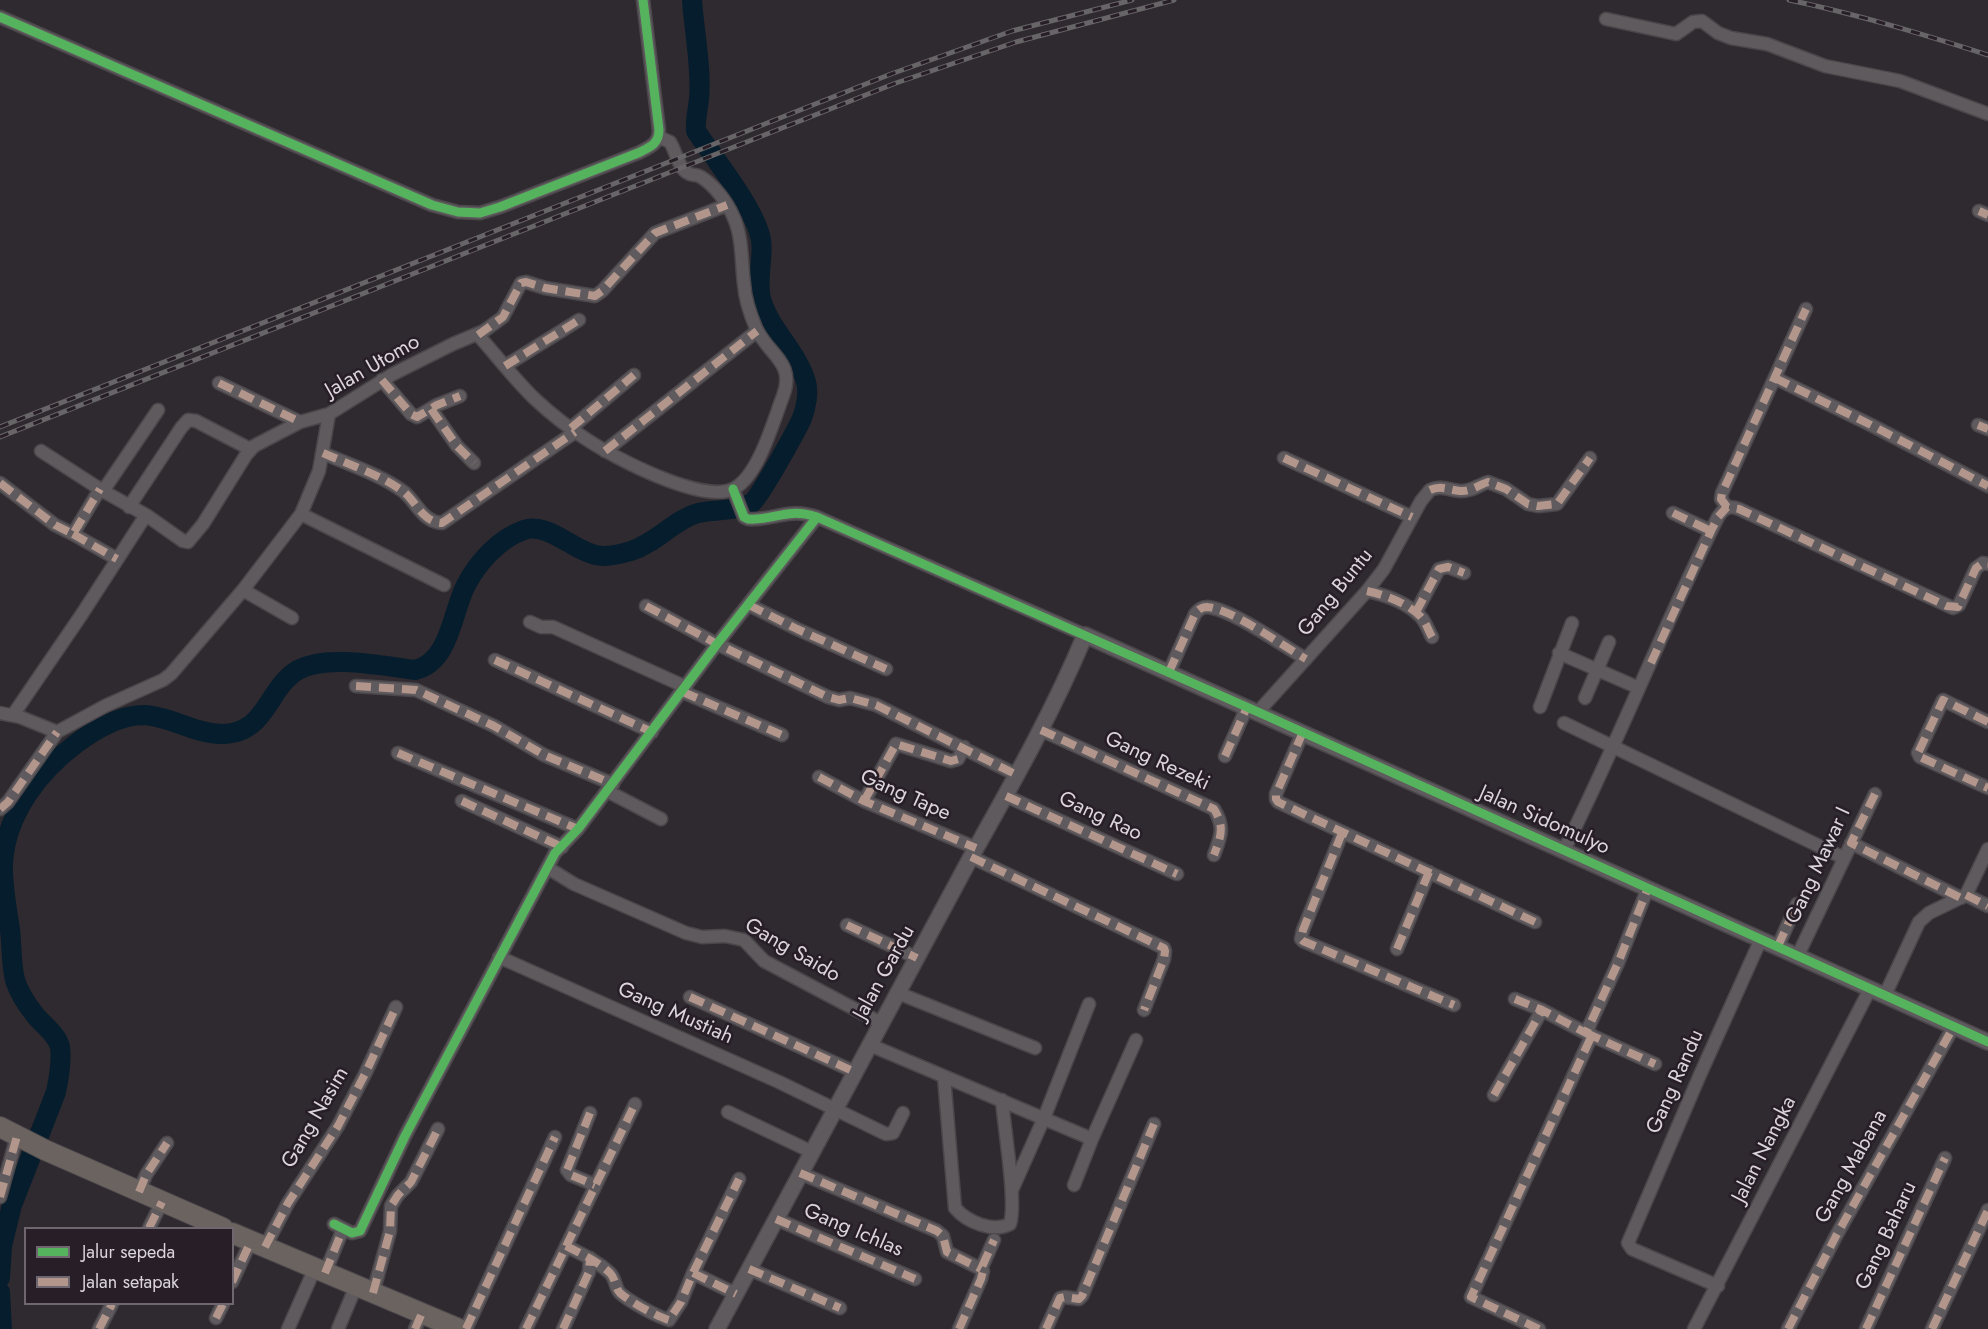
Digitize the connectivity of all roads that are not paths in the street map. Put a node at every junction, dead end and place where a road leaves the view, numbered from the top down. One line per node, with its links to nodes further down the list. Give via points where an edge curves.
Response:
1 (643, 0): 5 (street)
2 (0, 16): 5 (street, via 432,205 458,212 480,213 500,207 639,153)
3 (1606, 19): 4 (street, via 1676,34 1693,22 1702,21 1731,38 1767,44 1825,66 1900,81)
4 (1988, 114)
5 (659, 137): 6 (street, via 670,142 688,174 700,175)
6 (727, 205): 9 (street, via 739,232 744,286); 10 (street, Jalan Utomo, via 655,234 595,296 521,283 503,316)
7 (1806, 309): 13 (street)
8 (579, 320): 11 (street)
9 (757, 331): 24 (street); 32 (street, via 782,365 788,385 755,465)
10 (478, 335): 11 (street); 14 (street, Jalan Utomo)
11 (505, 366): 21 (street, via 536,400)
12 (634, 375): 21 (street)
13 (1775, 378): 30 (street); 34 (street, via 1722,493)
14 (382, 380): 17 (street, via 414,416); 19 (street, Jalan Utomo)
15 (219, 383): 20 (street)
16 (460, 396): 17 (street)
17 (431, 409): 28 (street)
18 (158, 410): 31 (street)
19 (329, 414): 20 (street); 25 (street, Jalan Utomo)
20 (300, 422): 22 (street)
21 (573, 430): 24 (street); 25 (street, via 442,523 422,515 401,490)
22 (250, 449): 33 (street, via 188,420); 37 (street, via 189,541 183,541)
23 (41, 451): 31 (street)
24 (605, 451): 32 (street, via 696,490)
25 (323, 453): 36 (street, Jalan Utomo)
26 (1284, 458): 39 (street)
27 (1590, 458): 39 (street, Gang Buntu, via 1557,504 1528,504 1488,482 1461,492 1446,488 1430,490)
28 (474, 463)
29 (0, 483): 41 (street)
30 (1988, 486)
31 (101, 490): 33 (street); 41 (street)
32 (735, 494): 38 (street, via 744,517 751,520 791,512)
33 (129, 507): 37 (street)
34 (1727, 507): 40 (street); 43 (street, via 1739,509 1947,606 1958,607 1976,568 1983,562)
35 (1673, 513): 40 (street)
36 (301, 514): 45 (street); 46 (street, Jalan Utomo)
37 (146, 515): 42 (street)
38 (817, 517): 48 (street); 54 (street)
39 (1412, 517): 47 (street, Gang Buntu, via 1384,569)
40 (1711, 531): 65 (street)
41 (73, 534): 42 (street)
42 (117, 559): 70 (street, via 64,642)
43 (1988, 564)
44 (1464, 573): 50 (street, via 1448,567 1439,569)
45 (444, 585)
46 (243, 590): 51 (street); 74 (street, Jalan Utomo, via 171,674)
47 (1367, 591): 50 (street); 59 (street, Gang Buntu)
48 (749, 605): 57 (street); 61 (street)
49 (646, 606): 57 (street)
50 (1416, 612): 55 (street)
51 (292, 618)
52 (530, 622): 66 (street, via 553,627)
53 (1572, 623): 58 (street)
54 (1085, 634): 63 (street, Jalan Sidomulyo); 73 (street, Jalan Gardu)
55 (1432, 637)
56 (1610, 642): 62 (street)
57 (717, 644): 66 (street); 78 (street, via 828,697 876,705)
58 (1559, 653): 62 (street); 68 (street)
59 (1306, 659): 63 (street, via 1236,619 1201,608); 69 (street, Gang Buntu)
60 (495, 660): 75 (street)
61 (886, 669)
62 (1598, 670): 65 (street); 67 (street)
63 (1169, 672): 69 (street, Jalan Sidomulyo)
64 (356, 686): 84 (street, via 416,690)
65 (1639, 688): 79 (street)
66 (684, 690): 75 (street); 77 (street)
67 (1585, 698)
68 (1539, 706)
69 (1253, 709): 76 (street, Jalan Sidomulyo); 81 (street, Gang Buntu)
70 (6, 714): 74 (street)
71 (1988, 722): 85 (street, via 1943,700 1918,753)
72 (1564, 723): 79 (street)
73 (1041, 730): 82 (street, Jalan Gardu); 99 (street, Gang Rezeki, via 1214,809 1222,828)
74 (57, 732): 90 (street)
75 (652, 732): 84 (street)
76 (1303, 732): 93 (street, via 1276,799); 97 (street, Jalan Sidomulyo)
77 (782, 735)
78 (963, 747): 82 (street); 89 (street, via 958,759 951,761 896,744)
79 (1614, 747): 97 (street); 100 (street)
80 (398, 753): 92 (street)
81 (1225, 756)
82 (1017, 775): 87 (street, Jalan Gardu)
83 (819, 777): 89 (street, Gang Tape)
84 (610, 787): 91 (street); 92 (street)
85 (1988, 788)
86 (1875, 794): 94 (street, Gang Mawar I)
87 (1006, 796): 98 (street, Jalan Gardu); 103 (street, Gang Rao)
88 (462, 801): 95 (street)
89 (864, 801): 98 (street, Gang Tape)
90 (0, 809)
91 (661, 819)
92 (578, 829): 95 (street)
93 (1342, 833): 102 (street); 122 (street, via 1301,939)
94 (1851, 843): 100 (street, Gang Mawar I); 105 (street)
95 (562, 847): 101 (street)
96 (1988, 849): 105 (street)
97 (1564, 850): 104 (street, Jalan Sidomulyo)
98 (973, 853): 115 (street, Jalan Gardu); 124 (street, Gang Tape, via 1164,948 1164,959)
99 (1214, 855)
100 (1844, 858): 113 (street, Gang Mawar I)
101 (548, 868): 114 (street); 126 (street, Gang Saido, via 574,884 695,936 744,940 764,961)
102 (1429, 872): 108 (street); 112 (street)
103 (1177, 874)
104 (1648, 888): 110 (street, Jalan Sidomulyo); 128 (street)
105 (1963, 896): 107 (street); 118 (street, via 1919,922)
106 (1797, 904): 111 (street)
107 (1988, 906)
108 (1535, 922)
109 (847, 924): 115 (street)
110 (1761, 939): 111 (street, Jalan Sidomulyo); 175 (street, Gang Randu, via 1628,1243 1632,1250)
111 (1778, 946): 113 (street, Jalan Sidomulyo)
112 (1397, 949)
113 (1798, 955): 116 (street, Jalan Sidomulyo)
114 (499, 957): 139 (street, Gang Mustiah); 171 (street, via 360,1231 352,1233 339,1227)
115 (917, 958): 117 (street, Jalan Gardu)
116 (1870, 989): 118 (street, Jalan Sidomulyo); 175 (street, Jalan Nangka)
117 (898, 993): 126 (street, Jalan Gardu); 132 (street)
118 (1885, 995): 127 (street, Jalan Sidomulyo)
119 (690, 997): 134 (street)
120 (1515, 999): 125 (street)
121 (1089, 1004): 143 (street)
122 (1454, 1005)
123 (396, 1007): 166 (street, Gang Nasim, via 338,1126)
124 (1144, 1010)
125 (1542, 1010): 128 (street); 136 (street)
126 (881, 1023): 131 (street, Jalan Gardu)
127 (1954, 1026): 130 (street, Jalan Sidomulyo); 195 (street, Gang Mabana)
128 (1589, 1034): 133 (street); 193 (street, via 1471,1298)
129 (1136, 1040): 148 (street)
130 (1988, 1042)
131 (870, 1045): 134 (street, Jalan Gardu); 135 (street)
132 (1035, 1048)
133 (1655, 1064)
134 (855, 1072): 139 (street, Jalan Gardu)
135 (944, 1077): 137 (street); 156 (street, via 956,1208 986,1226 1006,1227 1012,1220)
136 (1494, 1095)
137 (1002, 1100): 143 (street); 156 (street)
138 (635, 1104): 154 (street)
139 (834, 1110): 142 (street, Gang Mustiah, via 891,1134); 150 (street, Jalan Gardu)
140 (728, 1112): 150 (street)
141 (590, 1113): 154 (street, via 567,1170)
142 (903, 1113)
143 (1044, 1118): 148 (street); 156 (street)
144 (1154, 1124): 192 (street, via 1082,1296 1060,1298)
145 (438, 1128): 176 (street, via 411,1182 391,1206 390,1231)
146 (555, 1137): 187 (street)
147 (22, 1139): 157 (highway); 158 (street)
148 (1092, 1139): 155 (street)
149 (167, 1143): 157 (street)
150 (812, 1152): 152 (street, Jalan Gardu)
151 (1944, 1158): 196 (street, Gang Baharu)
152 (801, 1173): 161 (street, Jalan Gardu); 170 (street, via 937,1231 943,1236 946,1252)
153 (739, 1179): 172 (street)
154 (596, 1185): 167 (street)
155 (1074, 1185)
156 (1011, 1191)
157 (139, 1192): 159 (highway)
158 (0, 1197)
159 (162, 1202): 162 (street); 163 (highway)
160 (1988, 1210): 197 (street)
161 (776, 1219): 169 (street, Jalan Gardu); 174 (street, Gang Ichlas)
162 (150, 1227)
163 (221, 1227)
164 (234, 1234): 166 (highway)
165 (994, 1240): 170 (street)
166 (258, 1244): 171 (highway); 173 (street, Gang Nasim)
167 (566, 1246): 168 (street); 188 (street)
168 (590, 1258): 172 (street, via 613,1276 619,1293 667,1320 672,1319); 189 (street, via 589,1272)
169 (749, 1269): 177 (street, Jalan Gardu); 180 (street)
170 (981, 1269): 191 (street, via 983,1274)
171 (320, 1270): 176 (highway); 184 (street)
172 (693, 1274): 177 (street)
173 (234, 1279)
174 (915, 1279)
175 (1718, 1286): 194 (street, Jalan Nangka)
176 (365, 1290): 182 (highway); 185 (street)
177 (736, 1294): 190 (street, Jalan Gardu)
178 (111, 1305): 183 (street)
179 (222, 1305): 181 (street)
180 (840, 1308)
181 (216, 1318)
182 (419, 1321): 186 (highway)
183 (99, 1329)
184 (288, 1329)
185 (338, 1329)
186 (459, 1329)
187 (466, 1329)
188 (526, 1329)
189 (563, 1329)
190 (717, 1329)
191 (958, 1329)
192 (1046, 1329)
193 (1539, 1329)
194 (1694, 1329)
195 (1788, 1329)
196 (1866, 1329)
197 (1932, 1329)

